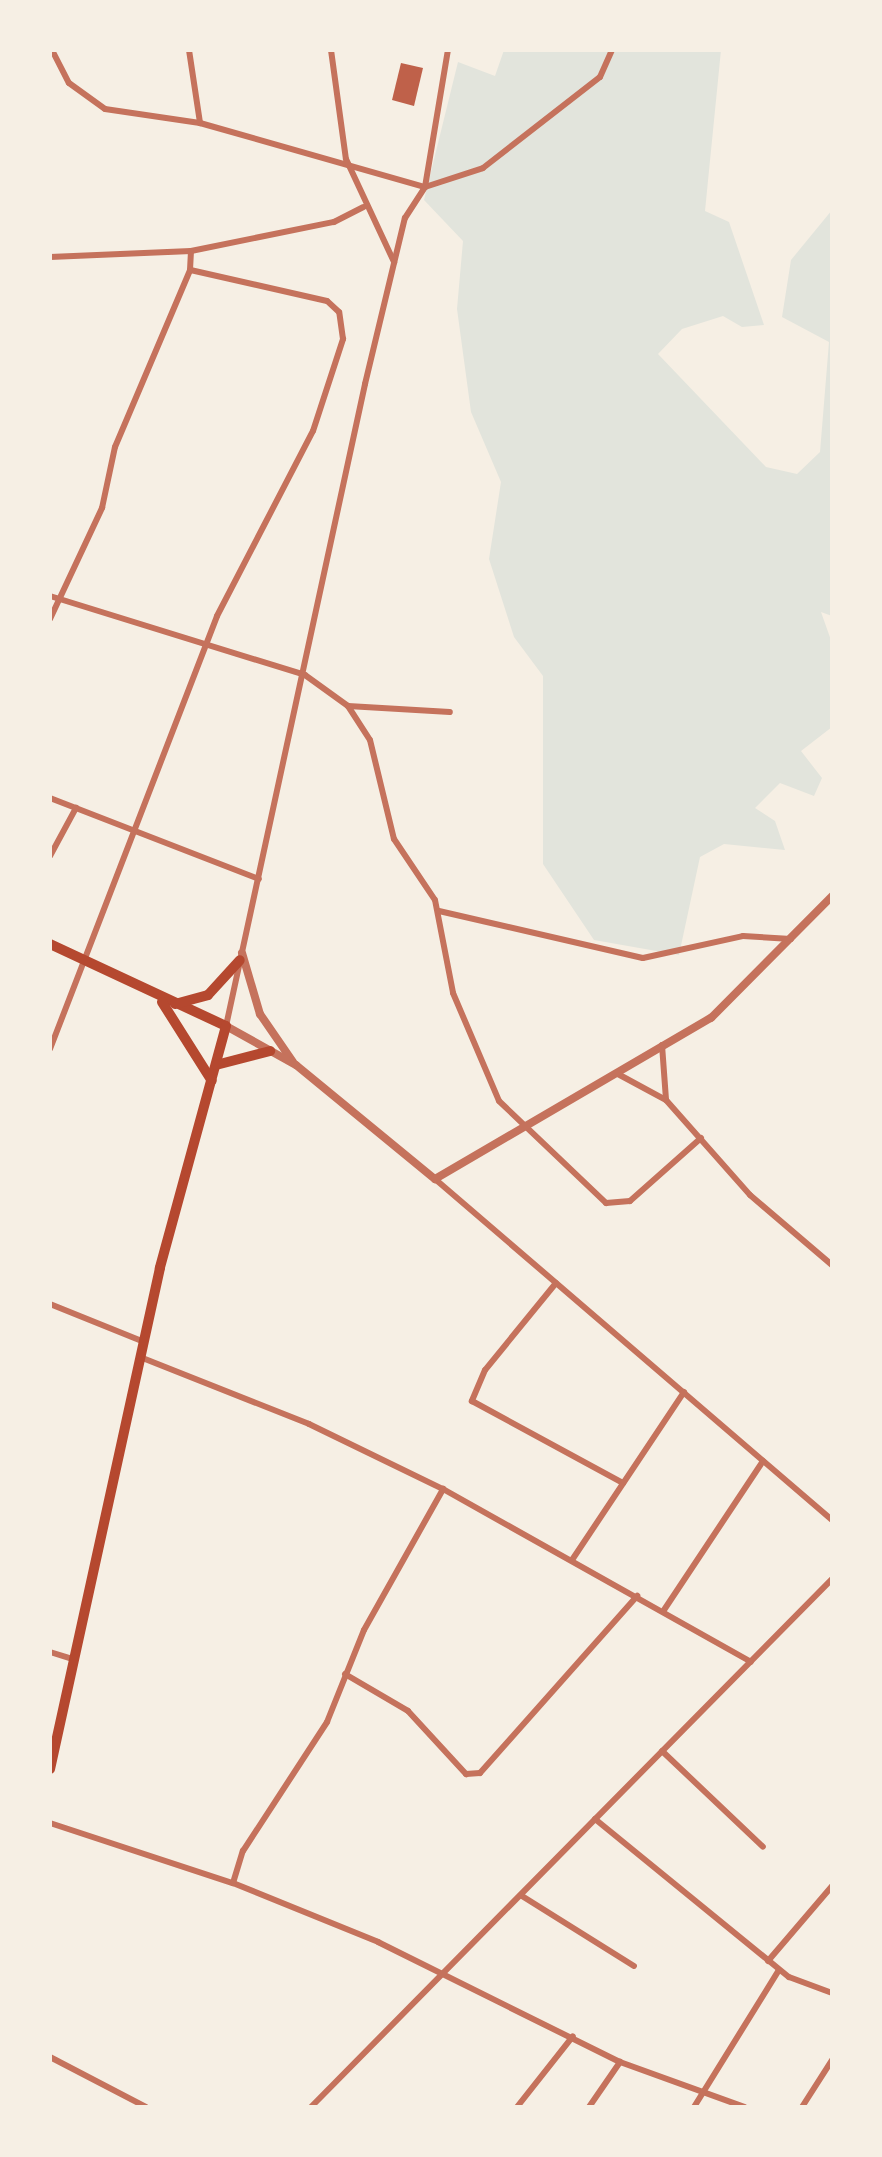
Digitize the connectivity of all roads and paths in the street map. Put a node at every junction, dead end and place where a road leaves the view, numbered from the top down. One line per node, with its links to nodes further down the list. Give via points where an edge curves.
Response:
1 (52, 50): 6 (street, via 69,83 105,109)
2 (189, 50): 6 (street)
3 (331, 50): 7 (street)
4 (448, 50): 8 (street)
5 (612, 50): 8 (street, via 600,77 483,168)
6 (200, 123): 7 (street)
7 (346, 159): 8 (street); 9 (street)
8 (425, 187): 12 (street, via 405,218)
9 (363, 207): 10 (street, via 334,222); 12 (street)
10 (191, 251): 11 (street); 13 (street)
11 (50, 257)
12 (394, 262): 18 (street)
13 (190, 270): 15 (street, via 115,447 102,508); 17 (street, via 308,291 327,301 343,325 313,431)
14 (50, 596): 15 (street)
15 (59, 599): 16 (street); 17 (street)
16 (50, 619)
17 (207, 644): 18 (street); 23 (street)
18 (305, 675): 19 (street); 25 (street)
19 (348, 706): 20 (street); 27 (street, via 370,740 385,818)
20 (450, 712)
21 (50, 798): 22 (street)
22 (76, 808): 23 (street); 24 (street)
23 (131, 830): 25 (street); 31 (street)
24 (50, 856)
25 (259, 879): 30 (street)
26 (832, 896): 28 (street)
27 (439, 911): 28 (street, via 643,958 743,936); 43 (street, via 463,1022 499,1101)
28 (791, 939): 35 (street, via 711,1018)
29 (50, 944): 31 (main road)
30 (241, 956): 33 (main road, via 208,995); 34 (street); 39 (street, via 260,1014)
31 (83, 960): 32 (main road); 36 (street)
32 (160, 1000): 33 (main road); 41 (main road)
33 (172, 1005): 34 (main road)
34 (226, 1026): 37 (street); 38 (main road)
35 (662, 1045): 40 (street); 42 (street)
36 (50, 1049)
37 (270, 1051): 38 (main road); 39 (street)
38 (216, 1065): 41 (main road)
39 (296, 1065): 45 (street)
40 (615, 1072): 42 (street); 43 (street)
41 (212, 1081): 49 (main road)
42 (666, 1100): 44 (street)
43 (523, 1126): 44 (street, via 618,1207); 45 (street)
44 (701, 1138): 46 (street, via 750,1195)
45 (435, 1179): 47 (street)
46 (832, 1265)
47 (556, 1283): 51 (street); 53 (street, via 485,1370 472,1401)
48 (50, 1304): 49 (street)
49 (144, 1342): 50 (main road)
50 (140, 1357): 54 (street, via 309,1424); 61 (main road)
51 (684, 1392): 52 (street); 53 (street)
52 (763, 1461): 55 (street); 59 (street)
53 (623, 1483): 56 (street)
54 (443, 1489): 56 (street); 63 (street)
55 (832, 1520)
56 (572, 1560): 58 (street)
57 (832, 1579): 62 (street)
58 (637, 1596): 59 (street); 63 (street, via 480,1773 466,1774 408,1711)
59 (664, 1610): 62 (street)
60 (50, 1652): 61 (street)
61 (73, 1659): 65 (main road)
62 (751, 1662): 64 (street)
63 (345, 1674): 69 (street, via 327,1722 243,1851)
64 (662, 1751): 66 (street); 68 (street)
65 (50, 1769)
66 (595, 1819): 71 (street); 72 (street)
67 (50, 1823): 69 (street)
68 (763, 1847)
69 (233, 1883): 75 (street)
70 (832, 1886): 72 (street)
71 (522, 1896): 73 (street); 75 (street)
72 (768, 1961): 74 (street)
73 (634, 1966)
74 (779, 1970): 76 (street); 81 (street)
75 (441, 1975): 77 (street); 83 (street)
76 (832, 1993)
77 (573, 2036): 80 (street); 84 (street)
78 (50, 2057): 82 (street)
79 (832, 2060): 88 (street)
80 (620, 2062): 81 (street); 85 (street)
81 (704, 2090): 86 (street); 87 (street)
82 (146, 2107)
83 (311, 2107)
84 (517, 2107)
85 (589, 2107)
86 (694, 2107)
87 (744, 2107)
88 (802, 2107)

